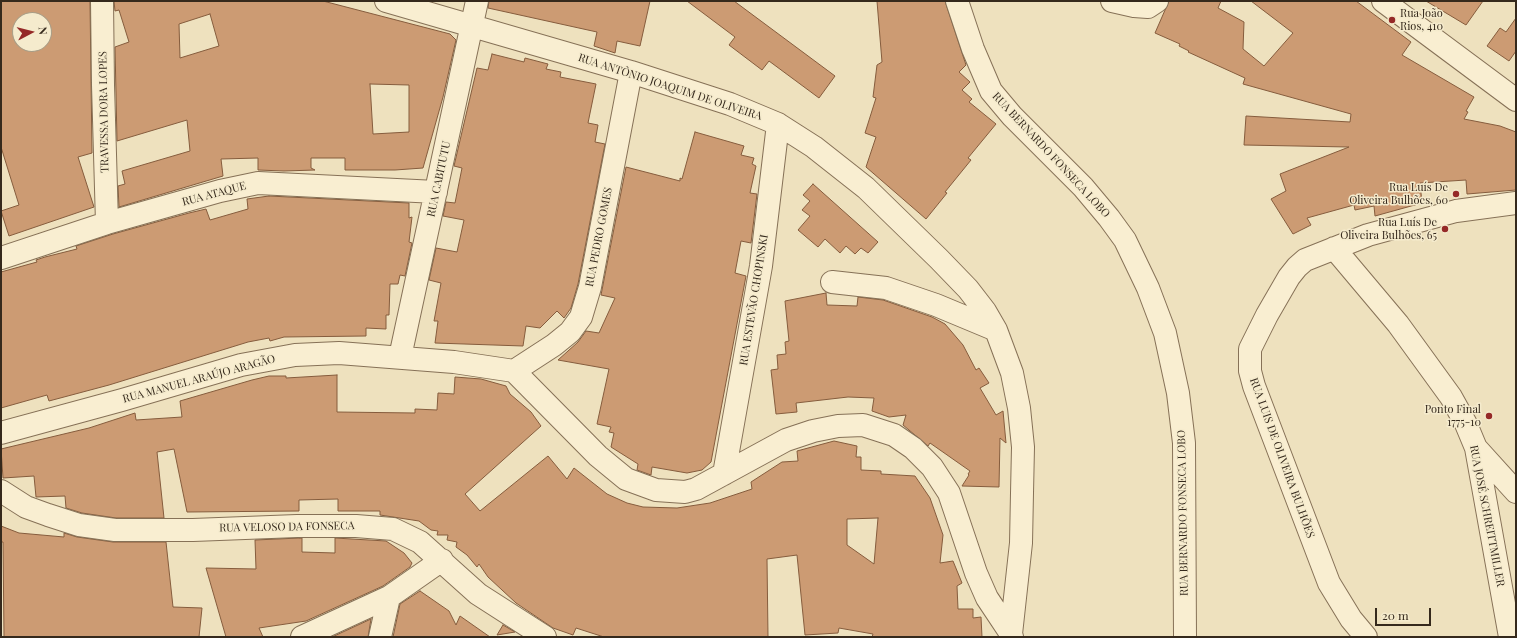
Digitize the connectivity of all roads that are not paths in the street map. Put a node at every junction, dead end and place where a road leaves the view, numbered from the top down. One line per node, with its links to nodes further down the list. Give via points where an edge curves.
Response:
1 (102, 1): 14 (street, TRAVESSA DORA LOPES)
2 (386, 1): 8 (street, RUA ANTÔNIO JOAQUIM DE OLIVEIRA)
3 (477, 1): 8 (street, RUA CABITUTU)
4 (957, 1): 32 (street, RUA BERNARDO FONSECA LOBO, via 991,91 1012,116 1083,187 1125,240 1148,288 1165,333 1178,393 1184,443)
5 (1112, 1): 6 (street, via 1148,7)
6 (1157, 1)
7 (1383, 1): 10 (street)
8 (472, 25): 9 (street, RUA ANTÔNIO JOAQUIM DE OLIVEIRA); 12 (street, RUA CABITUTU)
9 (631, 72): 11 (street, RUA ANTÔNIO JOAQUIM DE OLIVEIRA, via 730,104); 20 (street, RUA PEDRO GOMES, via 590,287 581,317 570,332)
10 (1516, 100)
11 (778, 124): 18 (street, RUA ANTÔNIO JOAQUIM DE OLIVEIRA, via 814,147 893,213 968,289); 23 (street, RUA ESTEVÃO CHOPINSKI, via 761,266)
12 (436, 192): 14 (street, RUA ATAQUE, via 258,183 220,191); 19 (street, RUA CABITUTU)
13 (1516, 203): 15 (street, RUA LUIS DE OLIVEIRA BULHÕES, via 1456,211 1368,235)
14 (108, 224): 16 (street, RUA ATAQUE)
15 (1334, 248): 22 (street, RUA JOSÉ SCHREITTMILLER, via 1398,324 1451,397); 33 (street, RUA LUIS DE OLIVEIRA BULHÕES, via 1305,260 1289,277 1266,315 1250,349 1250,371 1256,394 1330,583 1351,619)
16 (1, 258)
17 (832, 282): 18 (street, via 886,288)
18 (996, 330): 28 (street, RUA ANTÔNIO JOAQUIM DE OLIVEIRA, via 1012,373 1023,447 1021,543)
19 (400, 357): 20 (street, RUA MANUEL ARAÚJO ARAGÃO, via 454,362); 21 (street, RUA MANUEL ARAÚJO ARAGÃO, via 339,353 272,358)
20 (514, 372): 23 (street, via 598,456 626,478 656,490 685,492)
21 (1, 433)
22 (1476, 448): 25 (street); 34 (street, RUA JOSÉ SCHREITTMILLER)
23 (724, 474): 28 (street, via 786,440 813,431 838,426 863,426 894,435 913,448 932,467 948,492 987,598)
24 (1, 491): 26 (street, RUA VELOSO DA FONSECA, via 26,507 48,515 79,525 115,530 297,526 393,529 420,542)
25 (1516, 492)
26 (442, 560): 27 (street); 31 (street, RUA VELOSO DA FONSECA, via 478,594)
27 (389, 597): 29 (street); 30 (street)
28 (1012, 636)
29 (302, 637)
30 (380, 637)
31 (545, 637)
32 (1185, 637)
33 (1366, 637)
34 (1510, 637)

